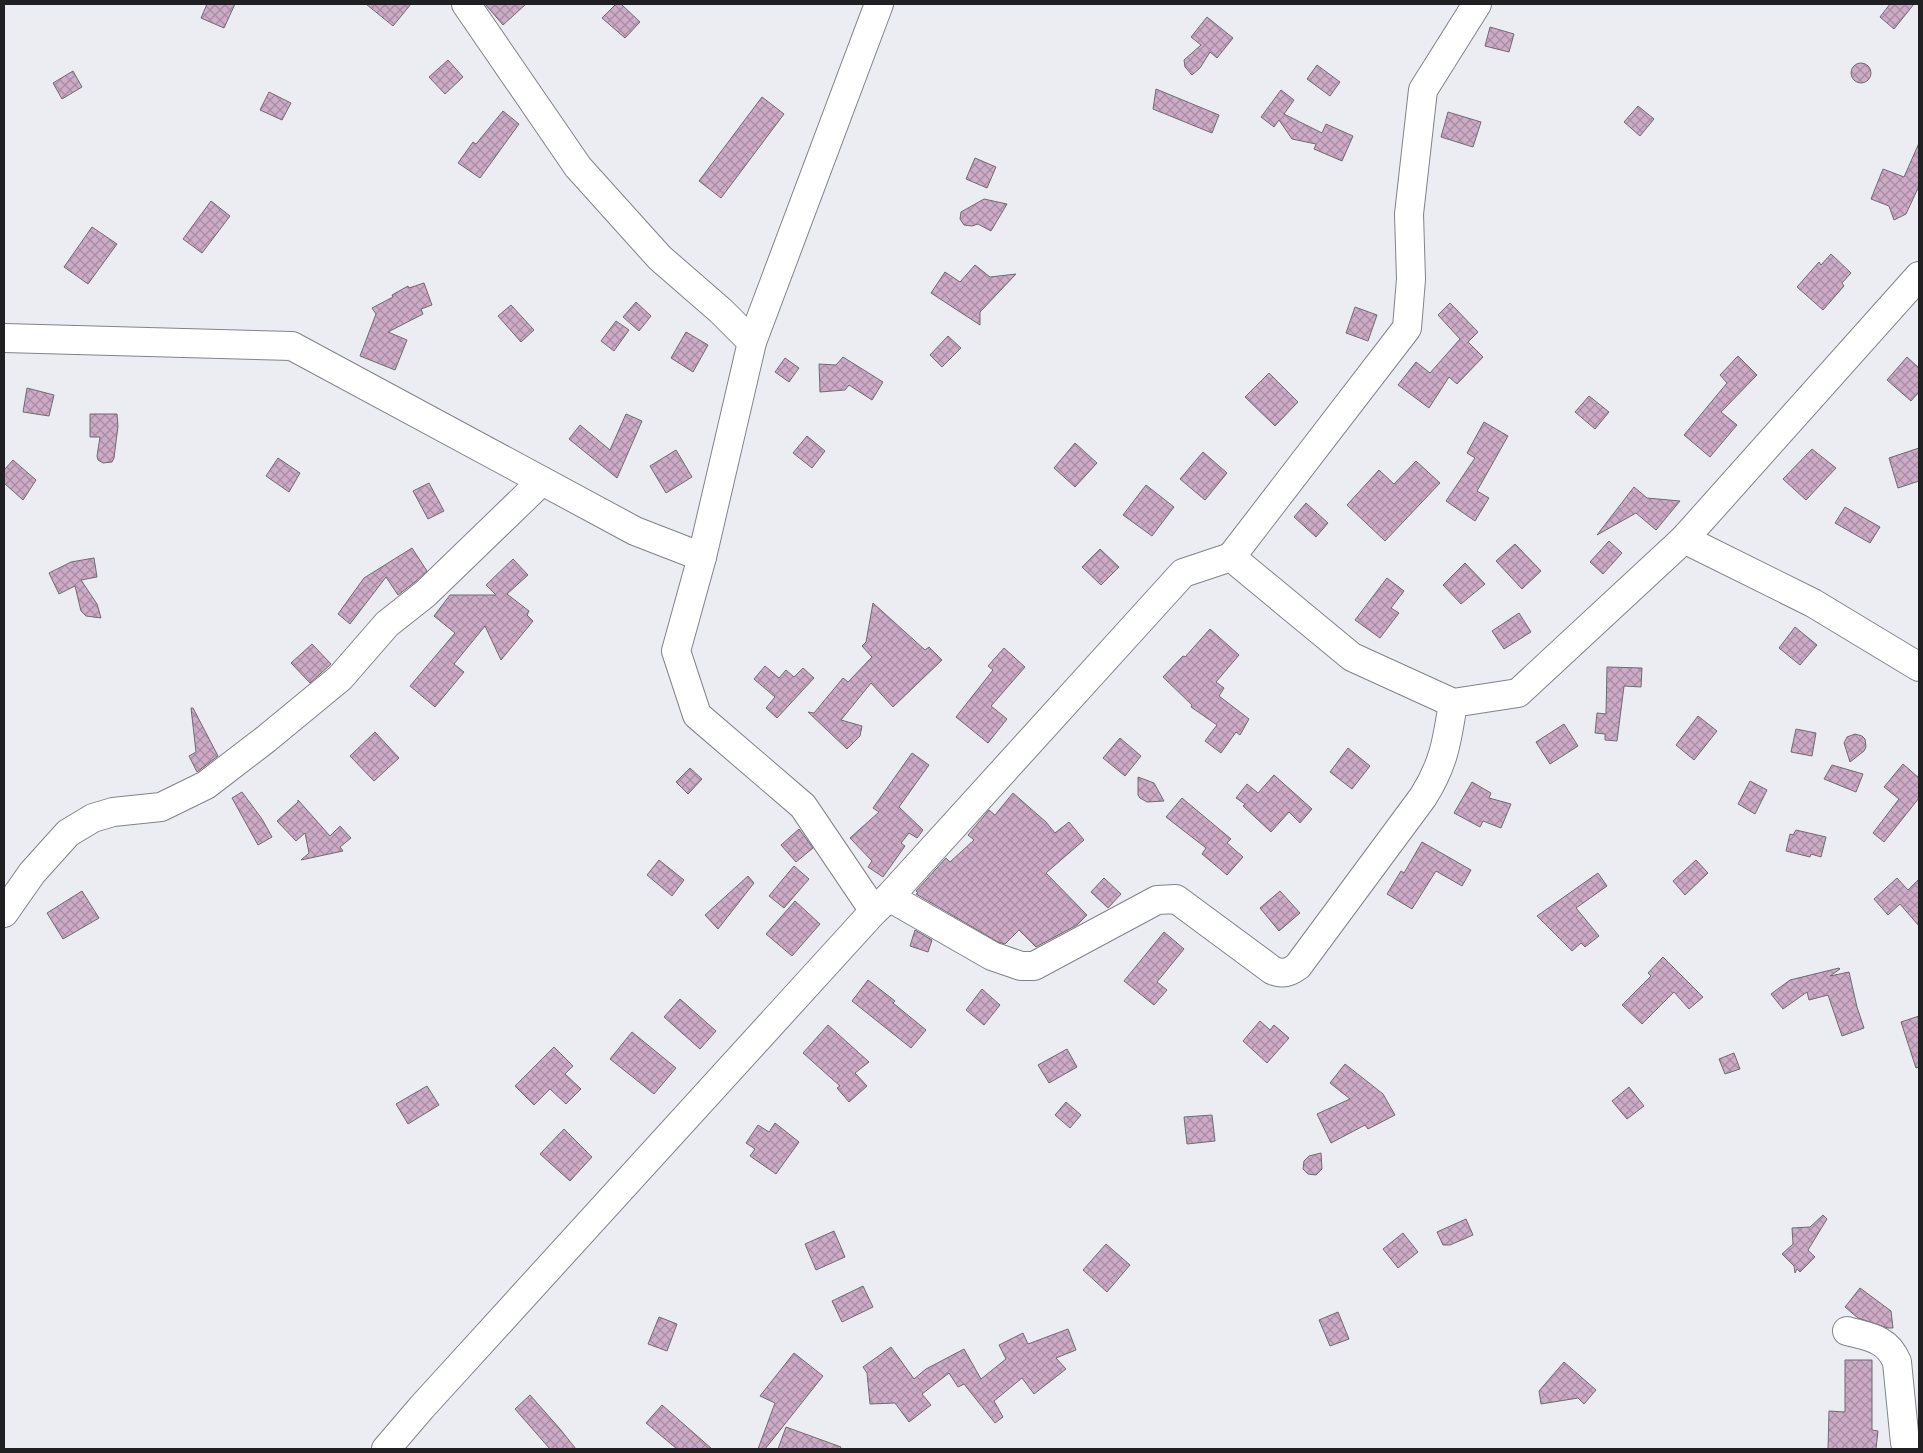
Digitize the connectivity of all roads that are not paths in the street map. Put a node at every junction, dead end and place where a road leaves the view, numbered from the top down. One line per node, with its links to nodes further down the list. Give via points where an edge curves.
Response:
1 (466, 4): 6 (street, via 578,167 660,258)
2 (879, 4): 6 (street)
3 (1477, 4): 10 (street, via 1423,90 1409,214 1411,279 1407,328)
4 (1919, 276): 8 (street)
5 (4, 338): 7 (street, via 292,346)
6 (752, 342): 9 (street)
7 (542, 481): 9 (street, via 635,531); 14 (street, via 425,594 387,624 340,678 266,739 206,786 161,807 113,812 93,818 68,833 32,873)
8 (1684, 539): 11 (street, via 1813,603); 12 (street, via 1518,693)
9 (702, 557): 13 (street, via 676,651 697,716 803,806)
10 (1231, 557): 12 (street, via 1352,657); 13 (street, via 1183,573)
11 (1919, 667)
12 (1453, 703): 13 (street, via 1445,750 1423,797 1291,972 1272,970 1176,899 1157,900 1034,966 1021,966 992,956)
13 (882, 904): 16 (street)
14 (4, 912)
15 (1847, 1331): 17 (street, via 1876,1339 1893,1352 1897,1362 1905,1442 1909,1448)
16 (386, 1449)
17 (1918, 1449)

